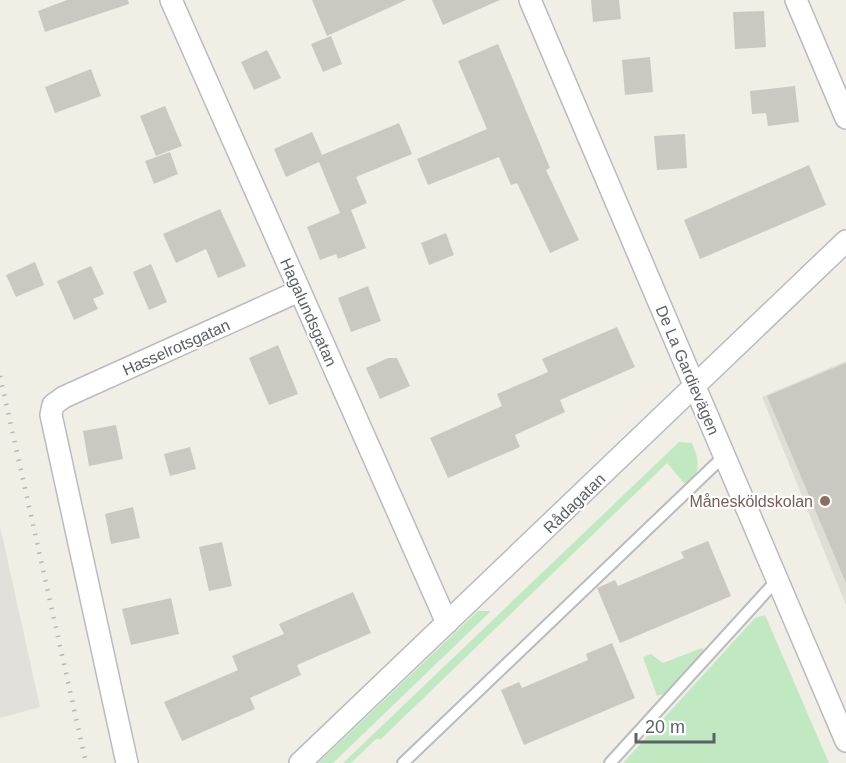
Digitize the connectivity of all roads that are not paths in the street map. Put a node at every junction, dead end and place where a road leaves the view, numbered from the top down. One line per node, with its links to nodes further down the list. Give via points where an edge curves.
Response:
1 (171, 0): 6 (street, Hagalundsgatan)
2 (530, 0): 7 (street, De La Gardievägen)
3 (796, 0): 4 (street)
4 (846, 118)
5 (846, 241): 7 (street, Rådagatan)
6 (299, 291): 10 (street, Hagalundsgatan); 12 (street, Hasselrotsgatan, via 53,405 51,415)
7 (695, 387): 8 (street, De La Gardievägen); 10 (street, Rådagatan)
8 (724, 456): 9 (street, De La Gardievägen); 14 (lane)
9 (777, 580): 11 (street, De La Gardievägen); 15 (lane)
10 (447, 623): 13 (street, Rådagatan)
11 (846, 741)
12 (127, 763)
13 (300, 763)
14 (403, 763)
15 (610, 763)

